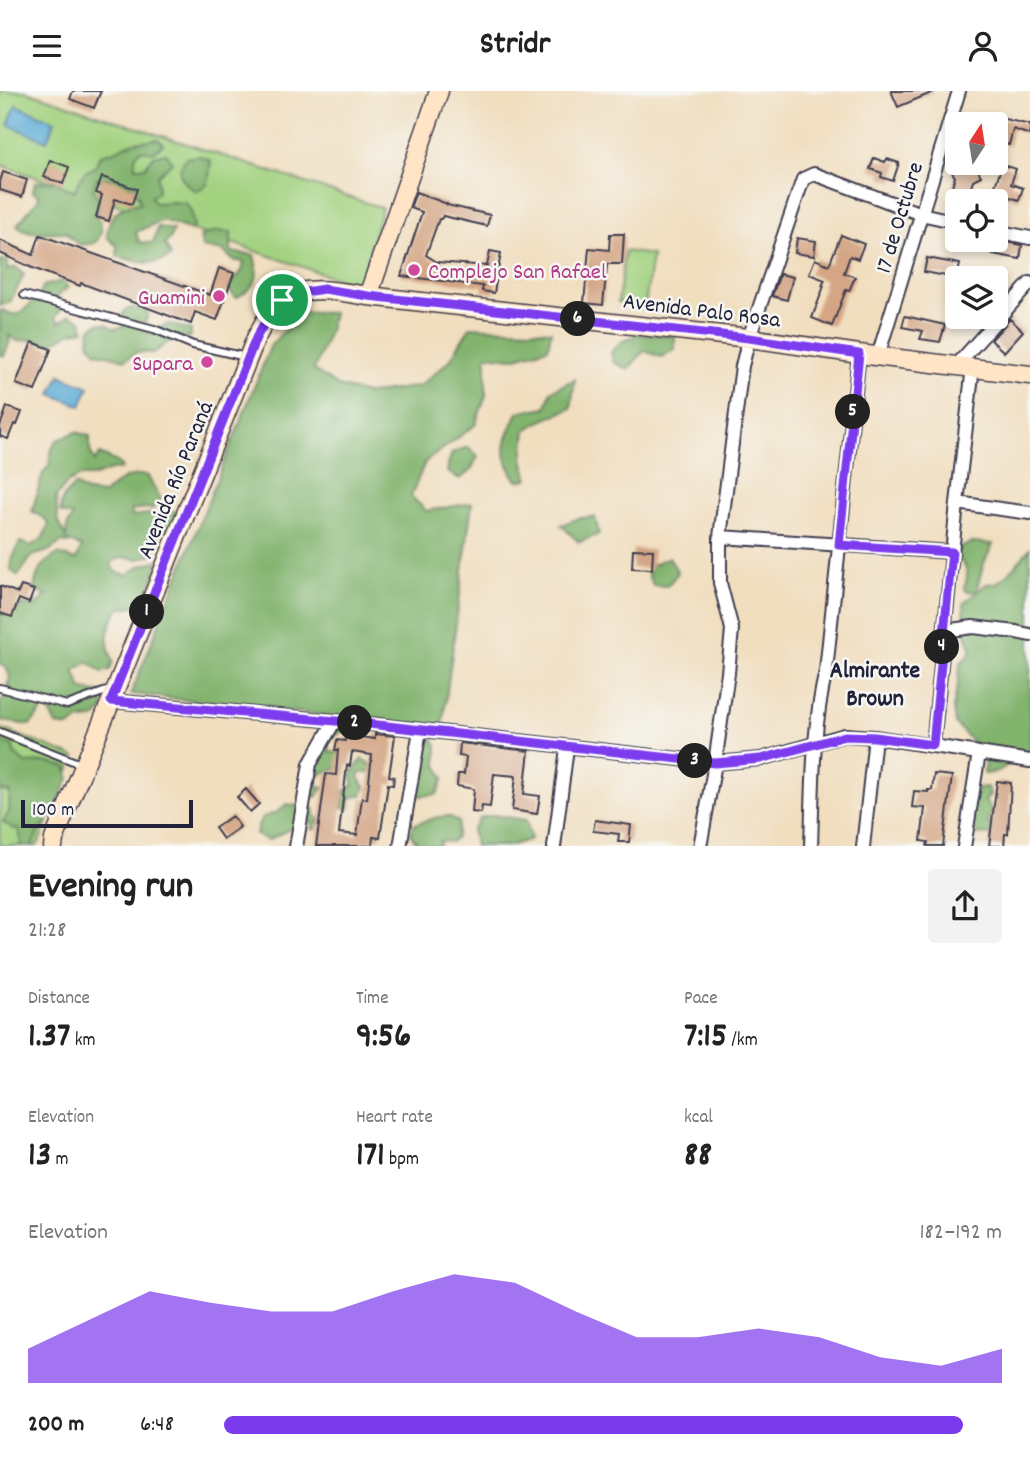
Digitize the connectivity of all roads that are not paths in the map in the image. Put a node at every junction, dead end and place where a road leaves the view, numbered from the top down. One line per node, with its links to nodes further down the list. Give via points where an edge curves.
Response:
1 (439, 91): 9 (main road)
2 (959, 91): 3 (street, 17 de Octubre)
3 (921, 214): 4 (street); 10 (street, via 814,174 803,179); 12 (street, 17 de Octubre)
4 (945, 219)
5 (1008, 233): 6 (street)
6 (1030, 238)
7 (1030, 283): 14 (street)
8 (24, 295): 13 (lane)
9 (368, 296): 10 (main road, Avenida Palo Rosa); 13 (main road, Avenida Río Paraná, via 324,289 282,300 267,318)
10 (749, 338): 11 (main road, Avenida Palo Rosa); 18 (street)
11 (859, 354): 12 (main road, Avenida Palo Rosa); 19 (street)
12 (878, 356): 14 (main road, Avenida Palo Rosa)
13 (248, 357): 24 (main road, Avenida Río Paraná)
14 (965, 366): 15 (main road, Avenida Palo Rosa); 16 (street)
15 (1030, 375)
16 (957, 503): 17 (street); 20 (street)
17 (1030, 513)
18 (720, 537): 19 (street); 34 (street, via 720,583 732,629)
19 (839, 545): 20 (street); 29 (street)
20 (952, 552): 21 (street)
21 (944, 631): 22 (street, via 973,627); 30 (street)
22 (1030, 635)
23 (0, 688): 24 (lane, via 67,705)
24 (114, 694): 25 (street); 35 (main road, Avenida Río Paraná)
25 (334, 722): 26 (street); 37 (street, via 310,764)
26 (421, 730): 31 (street); 38 (street)
27 (0, 732): 35 (lane)
28 (875, 737): 29 (street, via 845,736); 30 (street); 42 (street)
29 (814, 745): 34 (street, via 761,759); 41 (street)
30 (933, 745): 32 (street)
31 (567, 748): 34 (street); 39 (street)
32 (979, 753): 33 (street); 43 (street)
33 (1030, 761)
34 (715, 763): 40 (street)
35 (85, 766): 36 (main road, Avenida Río Paraná)
36 (54, 846)
37 (296, 846)
38 (400, 846)
39 (554, 846)
40 (700, 846)
41 (811, 846)
42 (863, 846)
43 (964, 846)

